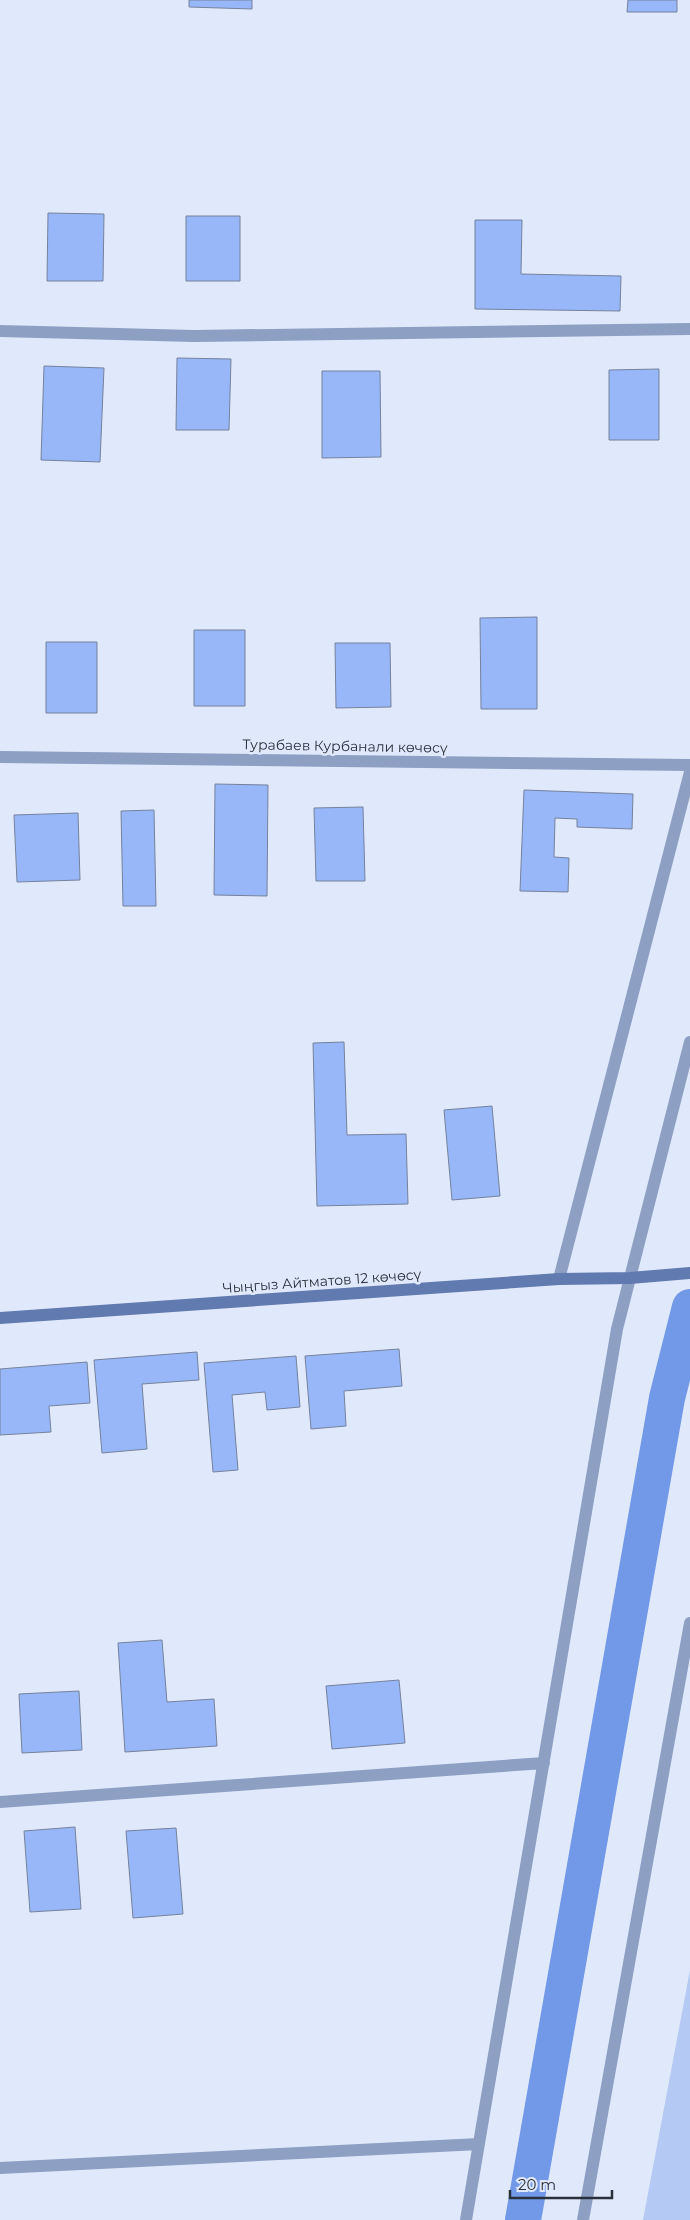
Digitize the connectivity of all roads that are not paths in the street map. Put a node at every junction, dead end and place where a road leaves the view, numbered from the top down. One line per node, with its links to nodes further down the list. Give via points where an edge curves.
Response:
1 (690, 329): 2 (street, via 194,336)
2 (0, 331)
3 (0, 756): 4 (street, Турабаев Курбанали көчөсү)
4 (690, 765)
5 (690, 772): 6 (street)
6 (686, 803): 10 (street)
7 (690, 1042): 9 (street)
8 (690, 1273): 9 (main road, Чыңгыз Айтматов 12 көчөсү)
9 (630, 1278): 10 (main road, Чыңгыз Айтматов 12 көчөсү); 13 (street, via 617,1329)
10 (559, 1279): 11 (main road, Чыңгыз Айтматов 12 көчөсү)
11 (0, 1318)
12 (690, 1623): 18 (street)
13 (544, 1763): 14 (street); 15 (street)
14 (0, 1802)
15 (479, 2144): 16 (street); 17 (street)
16 (0, 2168)
17 (466, 2220)
18 (584, 2220)

